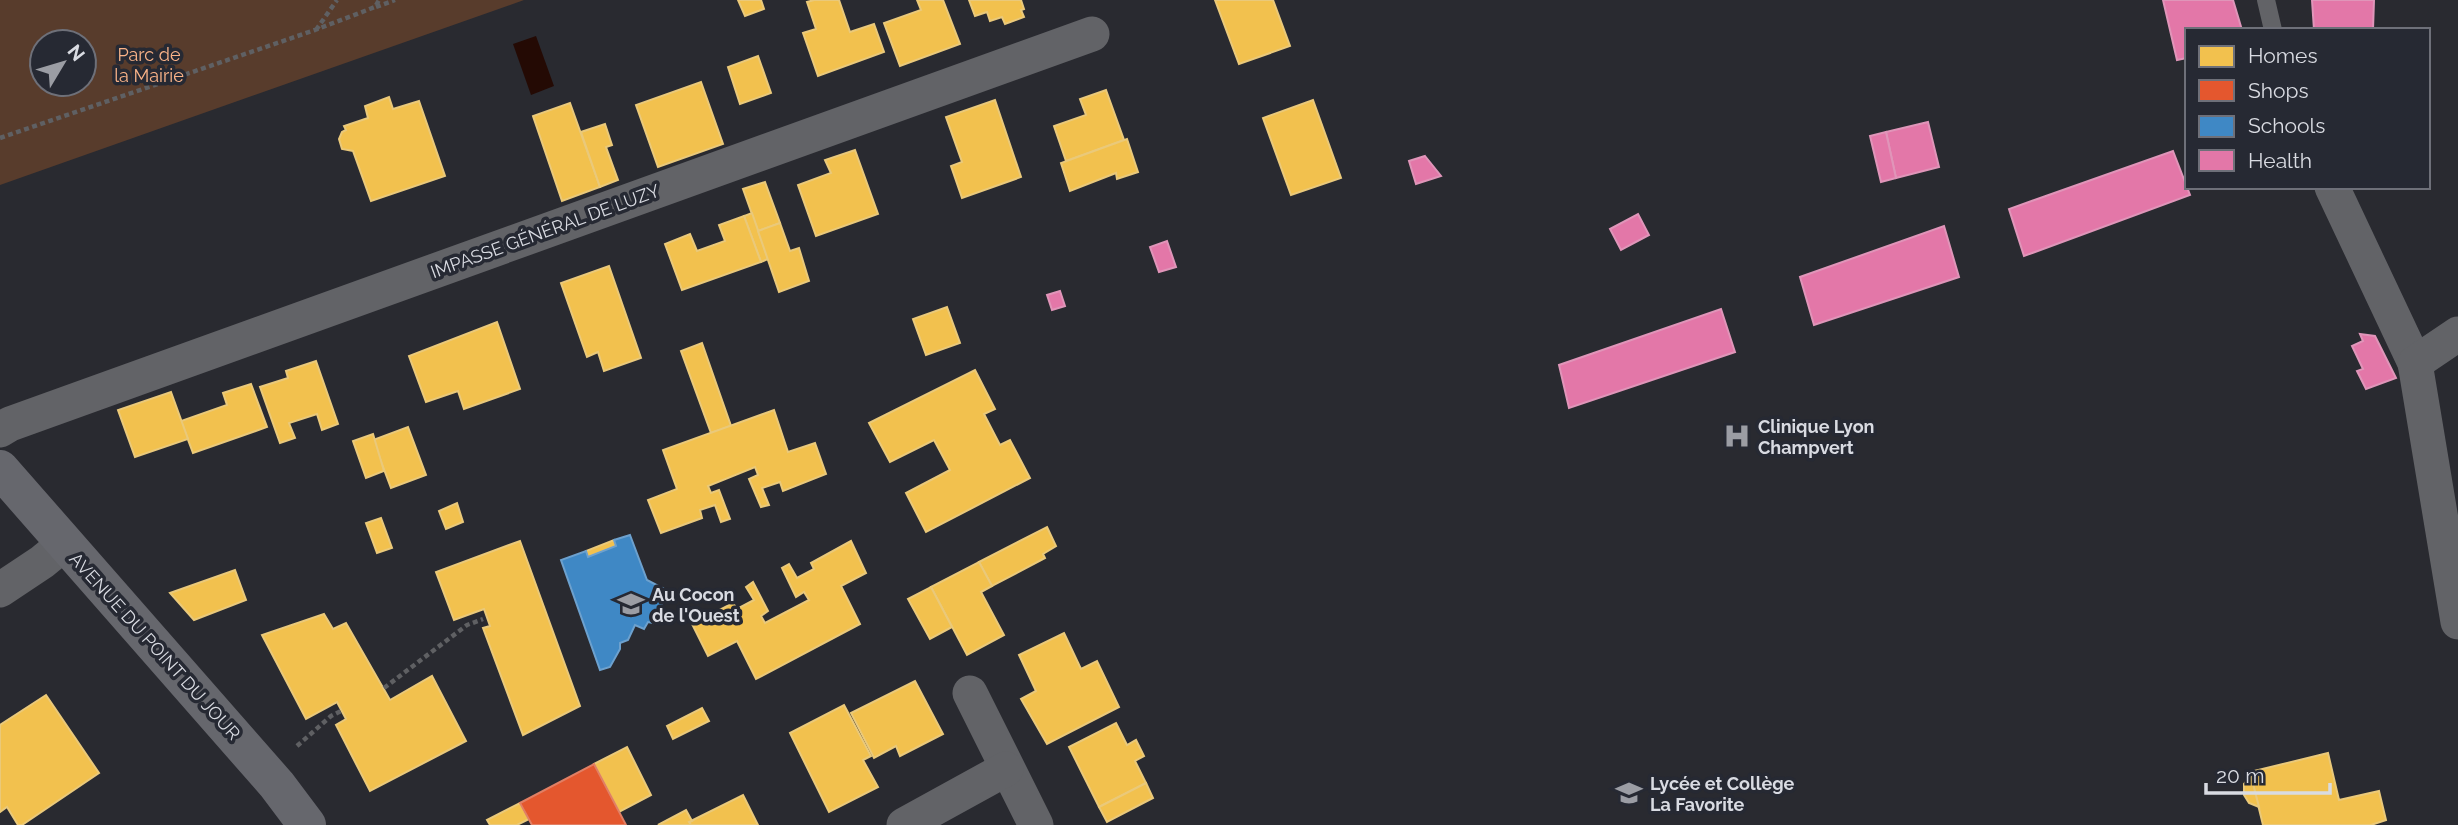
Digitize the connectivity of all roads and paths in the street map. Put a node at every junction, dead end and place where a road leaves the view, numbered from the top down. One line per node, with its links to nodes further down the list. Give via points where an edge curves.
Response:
1 (337, 0): 7 (path)
2 (379, 0): 5 (path)
3 (395, 0): 5 (path)
4 (2266, 0): 6 (lane)
5 (375, 7): 7 (path)
6 (2273, 28)
7 (315, 30): 9 (path)
8 (1091, 34): 13 (street, IMPASSE GÉNÉRAL DE LUZY)
9 (0, 138)
10 (2333, 189): 12 (street)
11 (2458, 334): 12 (street)
12 (2415, 363): 18 (street)
13 (0, 430)
14 (0, 469): 15 (main road, AVENUE DU POINT DU JOUR)
15 (64, 544): 16 (street); 24 (main road, AVENUE DU POINT DU JOUR, via 259,764)
16 (0, 590)
17 (483, 620): 19 (path, via 467,625)
18 (2458, 622)
19 (384, 688)
20 (970, 693): 23 (street)
21 (341, 711): 22 (path)
22 (296, 746)
23 (1006, 769): 25 (street); 26 (street)
24 (307, 825)
25 (904, 825)
26 (1035, 825)

